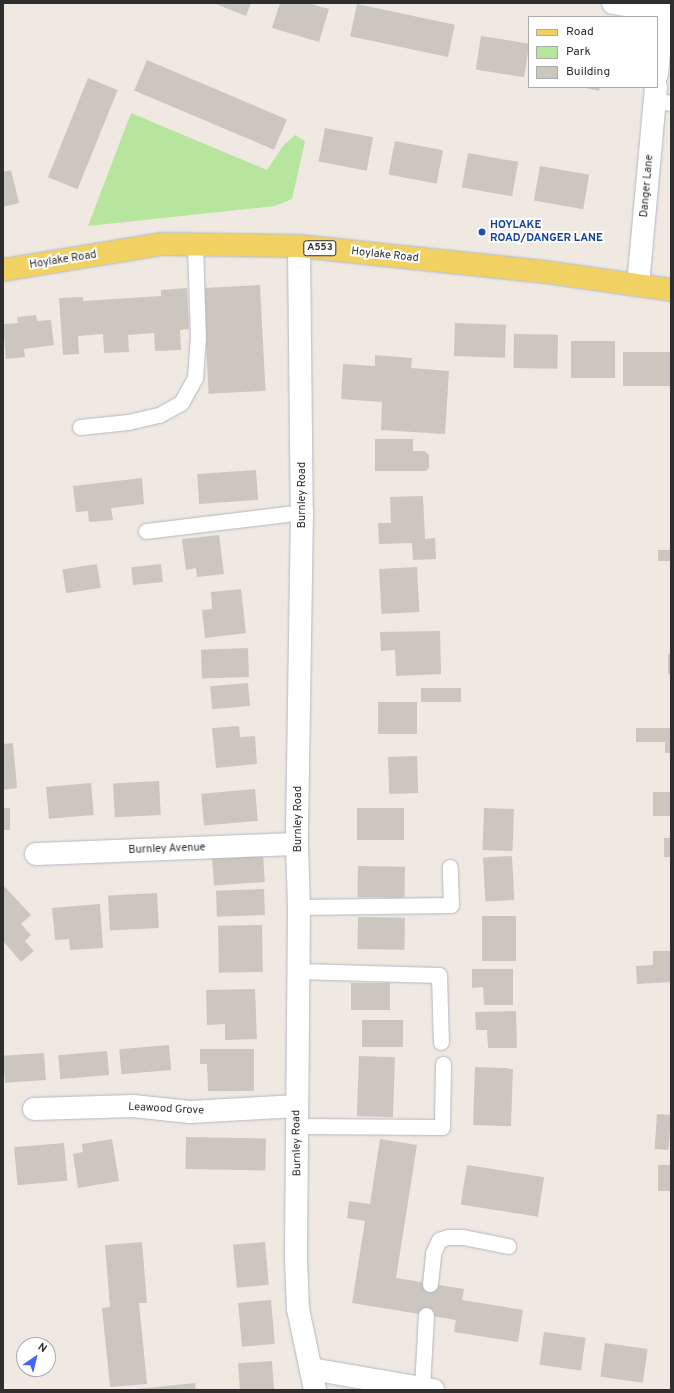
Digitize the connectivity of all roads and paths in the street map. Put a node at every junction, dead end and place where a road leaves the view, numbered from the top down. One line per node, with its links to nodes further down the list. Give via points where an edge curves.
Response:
1 (613, 3): 2 (street)
2 (663, 7): 3 (street)
3 (658, 63)
4 (660, 97): 8 (street, Danger Lane)
5 (195, 245): 6 (main road, Hoylake Road / A553); 7 (main road, Hoylake Road / A553, via 161,244); 10 (lane, via 198,339 195,378 181,403 159,415 147,418)
6 (299, 246): 8 (main road, Hoylake Road / A553, via 545,272); 11 (street, Burnley Road)
7 (3, 270)
8 (638, 285): 9 (main road, Hoylake Road / A553)
9 (671, 290)
10 (80, 427)
11 (302, 512): 12 (lane); 13 (street, Burnley Road)
12 (146, 531)
13 (297, 844): 14 (street, Burnley Avenue); 16 (street, Burnley Road)
14 (36, 854)
15 (450, 867): 16 (lane, via 451,905)
16 (299, 907): 17 (street, Burnley Road)
17 (298, 971): 18 (lane, via 439,975); 21 (street, Burnley Road)
18 (441, 1042)
19 (443, 1064): 21 (lane, via 442,1127)
20 (34, 1109): 21 (street, Leawood Grove, via 132,1106 190,1112)
21 (298, 1116): 25 (street, Burnley Road, via 298,1309)
22 (508, 1246): 23 (lane, via 463,1237 439,1240 433,1253)
23 (430, 1284)
24 (426, 1315): 26 (lane)
25 (313, 1380): 26 (street)
26 (427, 1389)

